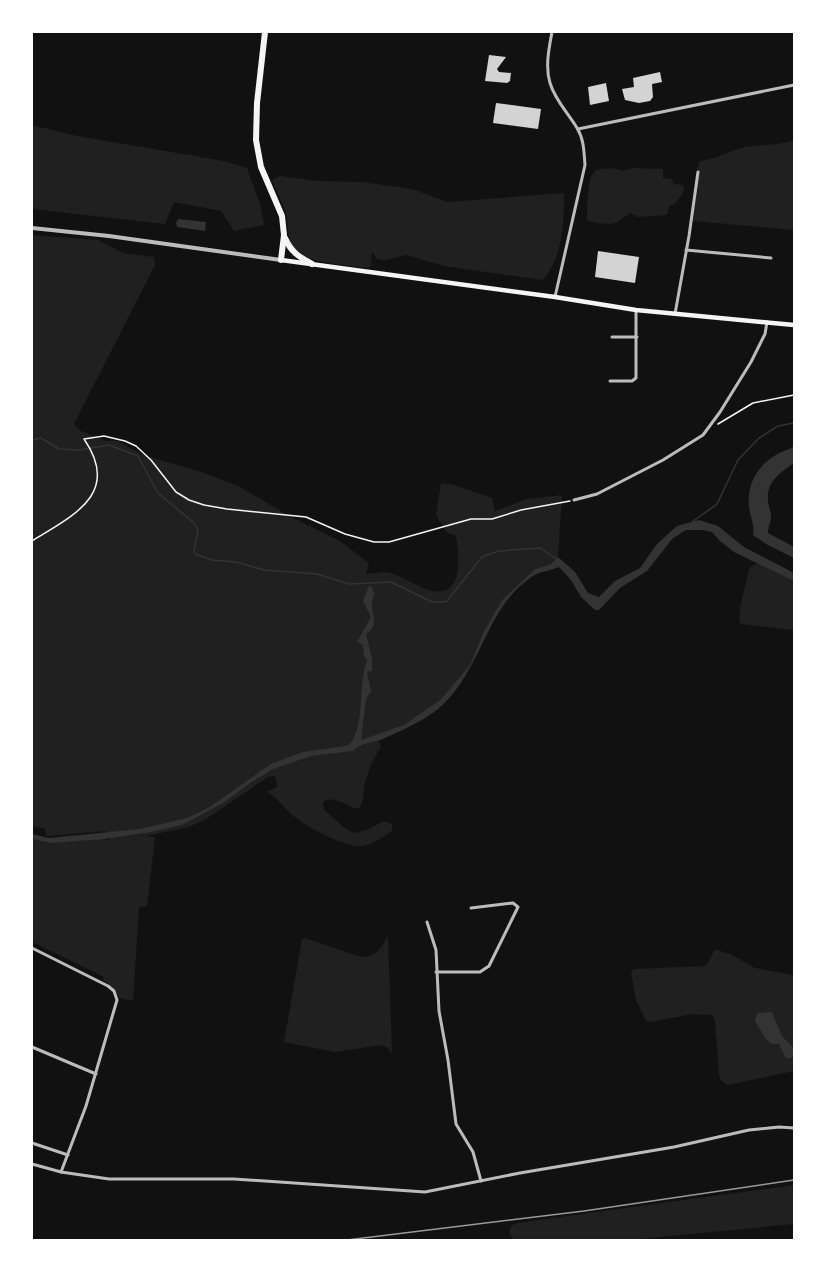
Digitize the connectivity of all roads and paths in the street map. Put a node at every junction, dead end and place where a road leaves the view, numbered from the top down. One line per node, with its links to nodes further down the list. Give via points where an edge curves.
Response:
1 (265, 32): 7 (highway, via 256,140 261,167 282,216)
2 (552, 32): 4 (street, via 550,83)
3 (795, 85): 4 (street)
4 (578, 129): 12 (street, via 585,165)
5 (698, 172): 8 (street)
6 (32, 228): 10 (street)
7 (284, 235): 10 (highway); 11 (highway, via 289,248)
8 (686, 250): 9 (street); 14 (street)
9 (771, 258)
10 (281, 260): 11 (main road)
11 (312, 264): 12 (main road)
12 (555, 297): 13 (main road)
13 (636, 310): 14 (main road); 18 (street)
14 (675, 314): 15 (main road)
15 (768, 322): 16 (main road); 22 (street, via 751,362 703,435 597,494)
16 (795, 325)
17 (612, 337): 18 (street)
18 (636, 337): 19 (street, via 636,378)
19 (609, 381)
20 (795, 395): 21 (path, via 753,403)
21 (713, 426)
22 (574, 500): 23 (path, via 492,519 471,519 389,542 374,542 306,517 227,509 189,500 176,492 136,446 104,436 84,439 99,472 91,498)
23 (32, 541)
24 (471, 908): 27 (street, via 513,903 518,907 489,966 480,972)
25 (427, 922): 27 (street, via 436,950)
26 (32, 948): 29 (street, via 114,992 116,1008)
27 (436, 972): 35 (street, via 456,1124 473,1152)
28 (32, 1047): 29 (street)
29 (96, 1074): 32 (street)
30 (795, 1128): 35 (street, via 749,1130)
31 (32, 1143): 32 (street)
32 (68, 1155): 34 (street)
33 (32, 1164): 34 (street)
34 (61, 1172): 35 (street, via 122,1180 234,1179 425,1192)
35 (481, 1181)

